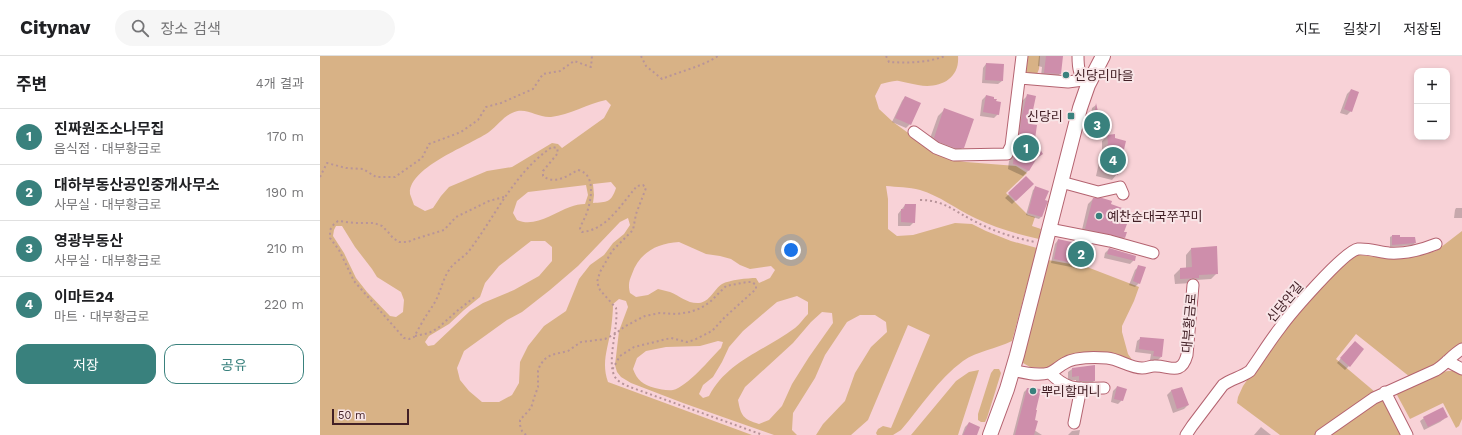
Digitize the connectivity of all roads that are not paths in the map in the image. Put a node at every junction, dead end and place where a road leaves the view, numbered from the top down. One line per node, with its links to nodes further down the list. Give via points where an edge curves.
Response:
1 (1015, 56): 2 (street)
2 (1022, 56): 5 (street)
3 (1078, 56): 6 (street, via 1079,72)
4 (1104, 56): 6 (main road)
5 (1020, 78): 6 (street); 7 (street, via 1008,154 954,156 936,148)
6 (1086, 82): 8 (main road)
7 (914, 132)
8 (1061, 182): 9 (street, via 1098,192 1120,188); 10 (main road)
9 (1123, 194)
10 (1050, 229): 12 (street); 17 (main road)
11 (1436, 244): 25 (street, 신당안길, via 1404,253 1359,249 1348,254 1323,278 1280,328 1250,371 1223,385)
12 (1153, 253)
13 (1192, 285): 18 (street, 대부황금로, via 1187,355 1181,366 1170,368 1155,365 1143,368 1113,359 1091,358 1069,361)
14 (1462, 348): 15 (street)
15 (1447, 361): 16 (street); 21 (street, via 1436,370)
16 (1462, 369)
17 (1012, 370): 18 (street); 24 (main road)
18 (1050, 373): 19 (street, via 1064,385)
19 (1081, 388): 20 (street); 22 (street)
20 (1104, 388)
21 (1388, 391): 23 (street); 26 (street, via 1358,408)
22 (1074, 423)
23 (1409, 433)
24 (990, 435)
25 (1186, 435)
26 (1321, 435)

